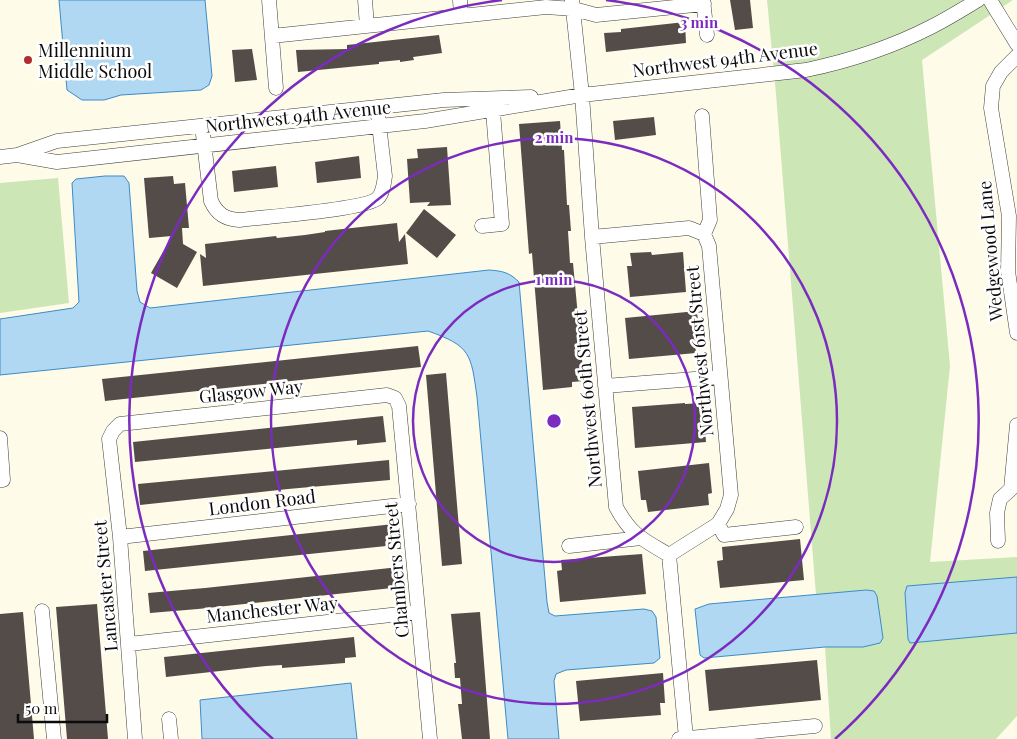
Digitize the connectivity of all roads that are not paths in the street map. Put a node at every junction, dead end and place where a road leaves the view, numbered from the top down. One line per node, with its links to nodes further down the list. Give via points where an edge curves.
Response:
1 (269, 0): 11 (street)
2 (365, 0): 9 (street)
3 (460, 0): 8 (street)
4 (978, 0): 15 (street, Northwest 94th Avenue, via 931,27 882,49 838,63 782,74)
5 (990, 0): 12 (street)
6 (703, 2): 7 (street, via 596,15); 10 (street)
7 (573, 5): 8 (street); 15 (street, Northwest 60th Street)
8 (462, 15): 9 (street)
9 (367, 26): 11 (street)
10 (707, 35)
11 (272, 36): 14 (street)
12 (1017, 44)
13 (1017, 56): 27 (street, Wedgewood Lane, via 993,86 990,108 1009,216 1008,270)
14 (276, 88)
15 (582, 95): 16 (street, Northwest 94th Avenue, via 444,100); 17 (street, Northwest 94th Avenue); 26 (street, Northwest 60th Street)
16 (377, 107): 19 (street, Northwest 94th Avenue); 20 (street)
17 (493, 110): 20 (street, Northwest 94th Avenue); 24 (street, via 502,224)
18 (702, 116): 25 (street, Northwest 61st Street, via 710,220)
19 (202, 126): 21 (street); 22 (street, Northwest 94th Avenue, via 57,141)
20 (379, 126): 21 (street, Northwest 94th Avenue); 21 (street, via 385,176 379,197 371,203 315,212 240,220 222,216 211,201)
21 (205, 145): 22 (street, Northwest 94th Avenue, via 57,162)
22 (17, 155): 23 (street, Northwest 94th Avenue)
23 (0, 157)
24 (482, 226)
25 (704, 234): 26 (street, via 689,228); 29 (street, Northwest 61st Street, via 709,246)
26 (592, 237): 30 (street, Northwest 60th Street)
27 (1014, 300): 28 (street, Wedgewood Lane)
28 (1017, 333)
29 (720, 376): 30 (street); 39 (street, Northwest 61st Street, via 731,495)
30 (605, 386): 42 (street, Northwest 60th Street, via 616,506 632,532)
31 (395, 398): 33 (street, Glasgow Way, via 387,395 120,424); 38 (street, Chambers Street, via 399,406)
32 (1017, 425): 37 (street)
33 (113, 431): 41 (street, Lancaster Street, via 109,439)
34 (0, 438): 35 (street)
35 (0, 445): 36 (street, via 3,480)
36 (0, 480)
37 (1014, 488): 43 (street, via 1000,500)
38 (409, 504): 41 (street, London Road); 47 (street, Chambers Street)
39 (718, 524): 40 (street, via 724,536); 45 (street)
40 (796, 527)
41 (120, 537): 48 (street, Lancaster Street)
42 (641, 538): 44 (street); 45 (street, Northwest 60th Street)
43 (998, 541)
44 (569, 546)
45 (669, 555): 52 (street)
46 (42, 611): 53 (street)
47 (418, 612): 48 (street, Manchester Way); 56 (street, Chambers Street)
48 (129, 644): 54 (street, Lancaster Street)
49 (170, 719): 55 (street)
50 (815, 726): 51 (street)
51 (754, 736): 52 (street)
52 (682, 738)
53 (54, 739)
54 (135, 739)
55 (171, 739)
56 (430, 739)

